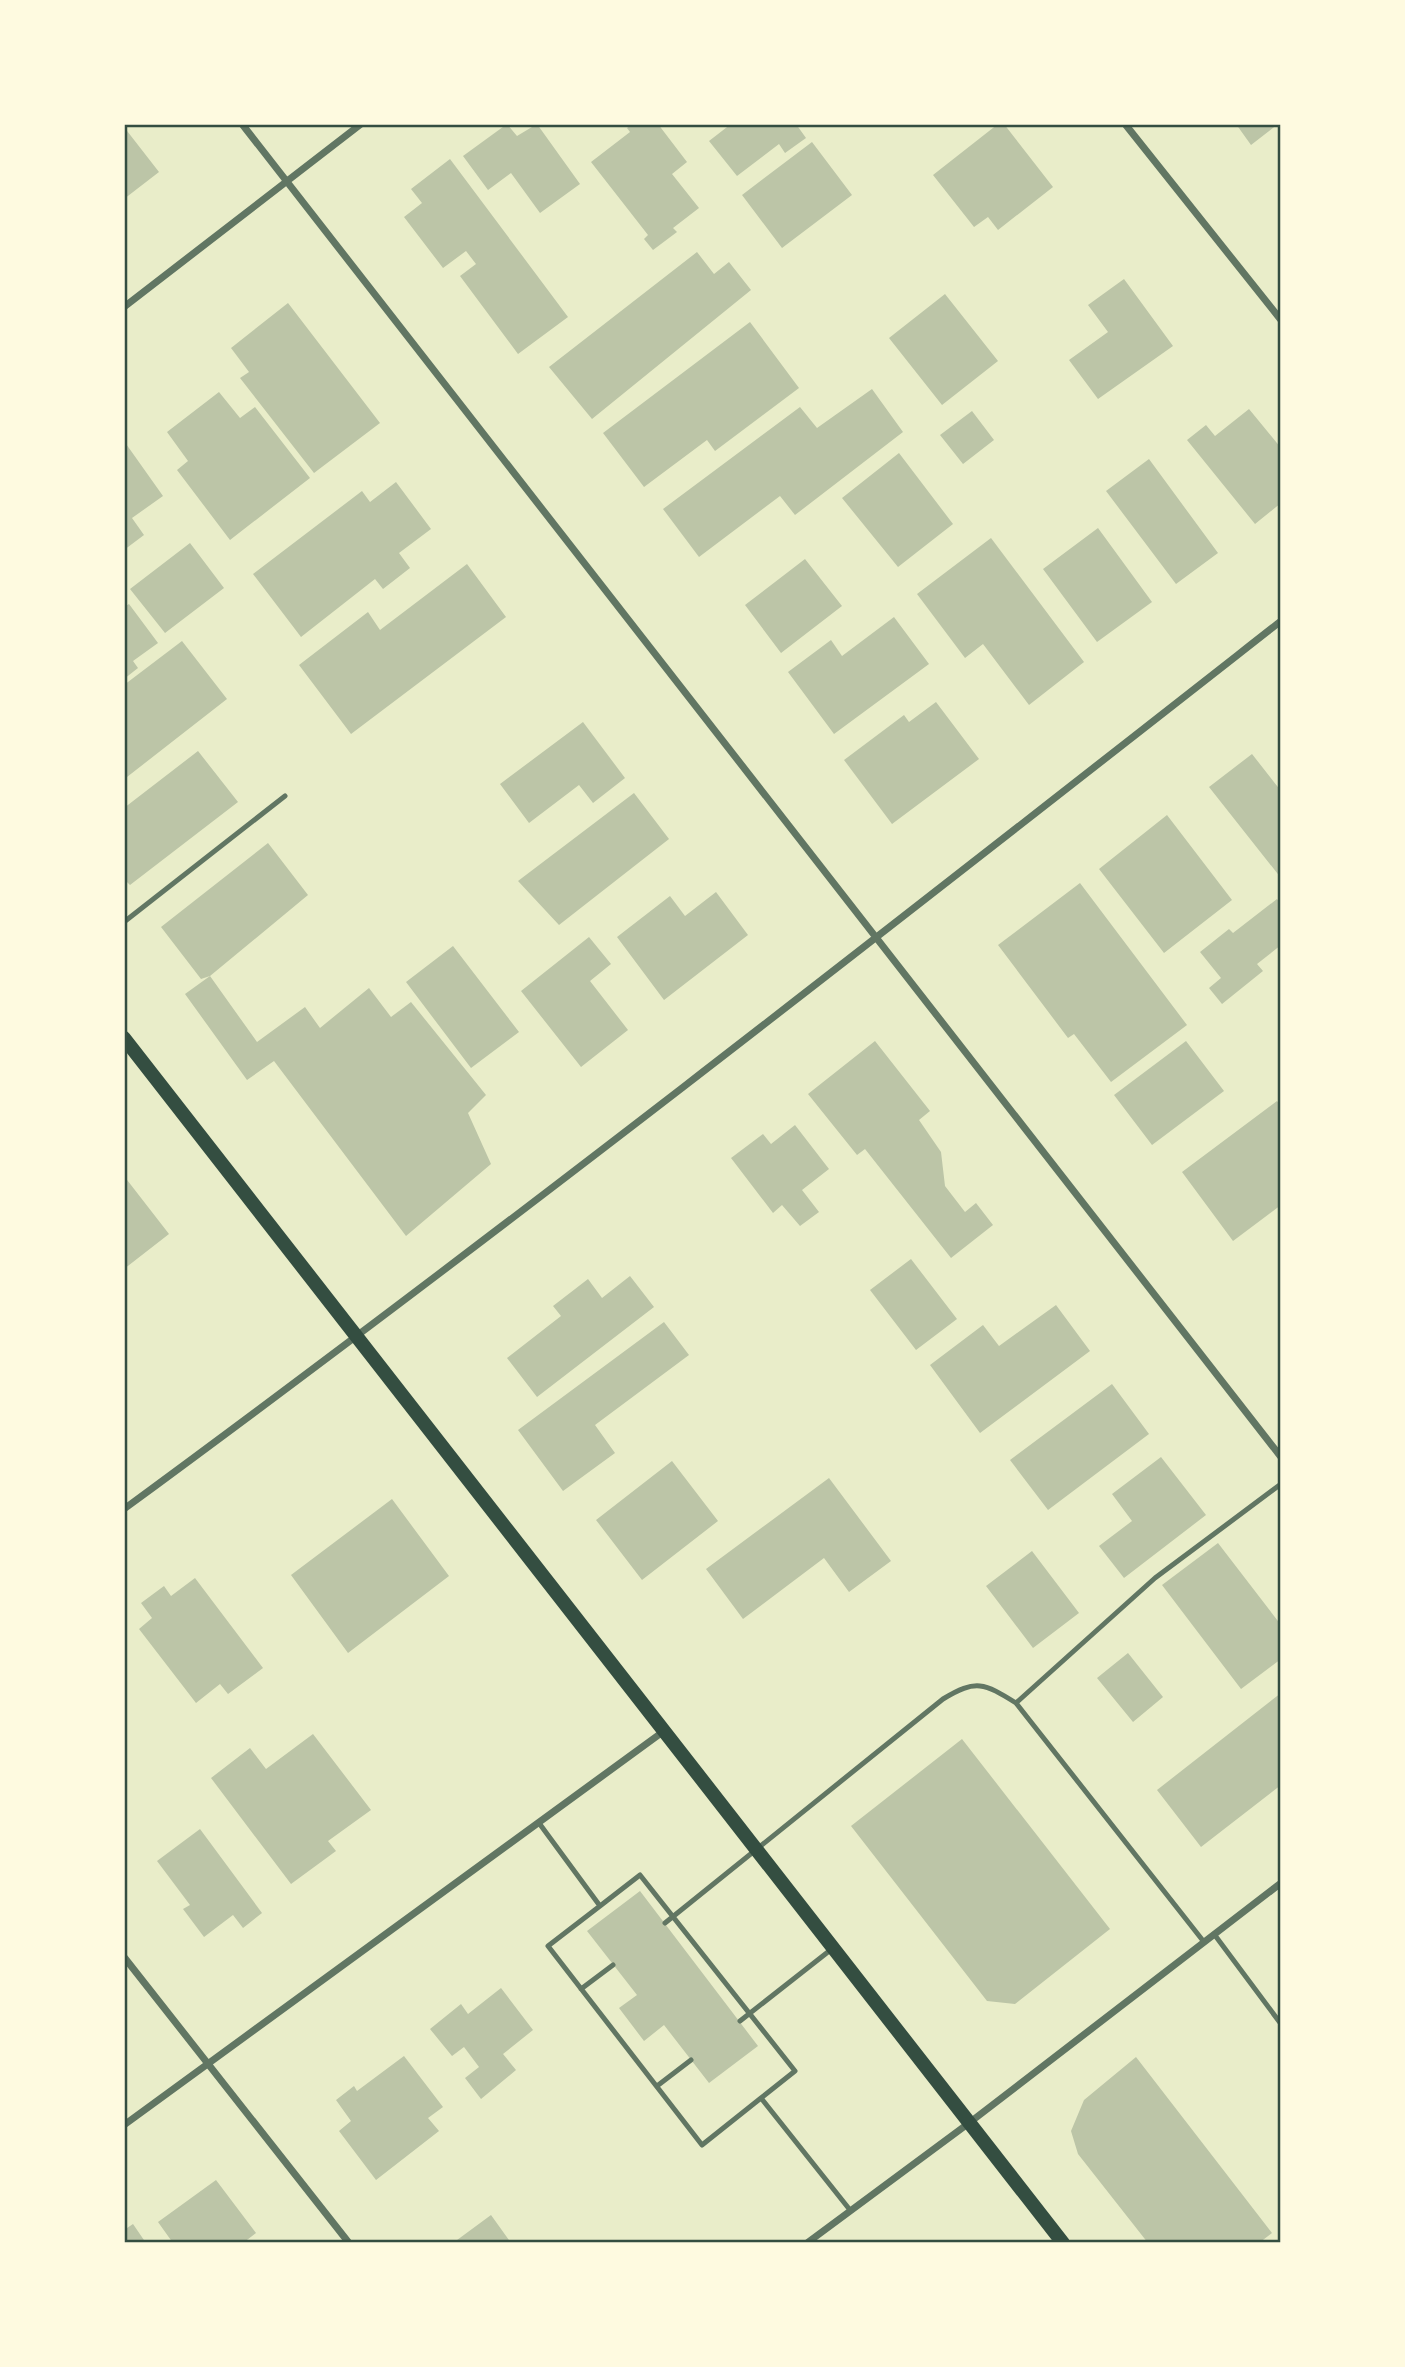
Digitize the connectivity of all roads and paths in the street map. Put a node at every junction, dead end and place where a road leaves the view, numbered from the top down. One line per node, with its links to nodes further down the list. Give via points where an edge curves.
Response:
1 (242, 124): 4 (street)
2 (361, 124): 4 (street)
3 (1125, 124): 6 (street)
4 (287, 182): 5 (street); 10 (street)
5 (124, 307)
6 (1281, 320)
7 (1281, 621): 10 (street)
8 (285, 796): 9 (lane)
9 (124, 922)
10 (876, 938): 12 (street); 13 (street)
11 (124, 1038): 12 (main road)
12 (358, 1334): 15 (street); 17 (main road)
13 (1281, 1457)
14 (1281, 1484): 16 (lane, via 1155,1578)
15 (124, 1509)
16 (1016, 1703): 19 (lane, via 989,1686 966,1685); 25 (lane)
17 (664, 1731): 18 (street); 19 (main road)
18 (539, 1824): 21 (lane); 34 (street)
19 (755, 1848): 22 (lane); 26 (main road)
20 (1281, 1883): 24 (street)
21 (600, 1906): 22 (lane, via 640,1875); 29 (lane, via 548,1946)
22 (674, 1917): 23 (lane); 30 (lane)
23 (665, 1923)
24 (1214, 1934): 25 (street); 32 (lane)
25 (1204, 1941): 37 (street)
26 (833, 1948): 30 (lane); 37 (main road)
27 (124, 1957): 34 (street)
28 (613, 1965): 29 (lane)
29 (581, 1989): 35 (lane)
30 (750, 2012): 31 (lane); 36 (lane, via 795,2071)
31 (740, 2021)
32 (1281, 2024)
33 (691, 2060): 35 (lane)
34 (207, 2064): 38 (street); 40 (street)
35 (656, 2086): 36 (lane, via 702,2145)
36 (761, 2098): 39 (lane)
37 (969, 2123): 39 (street); 42 (main road)
38 (124, 2125)
39 (850, 2210): 41 (street)
40 (349, 2243)
41 (807, 2243)
42 (1063, 2243)

